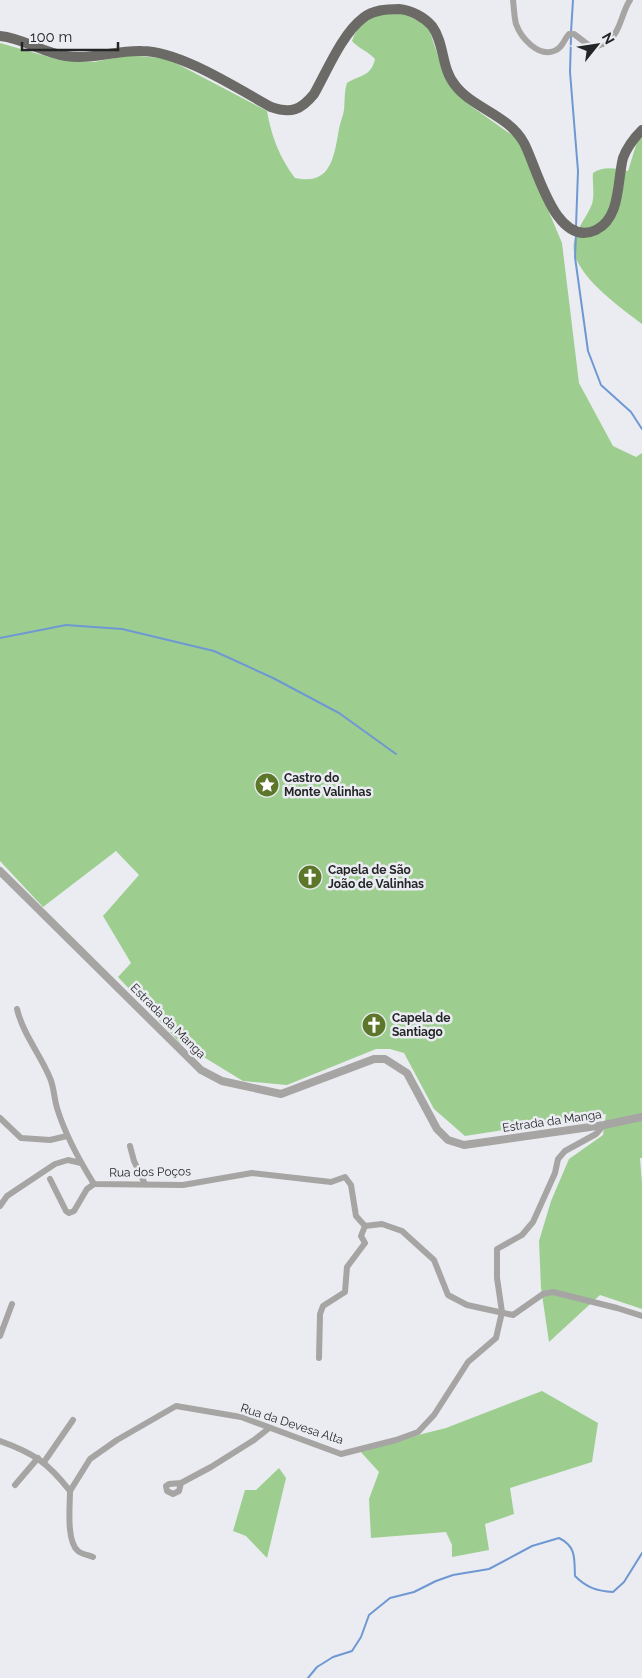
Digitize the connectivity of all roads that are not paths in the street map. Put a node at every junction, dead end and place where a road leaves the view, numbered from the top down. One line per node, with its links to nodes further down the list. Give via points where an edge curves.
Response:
1 (513, 0): 2 (street, via 520,31 528,42 545,53 556,51 569,34 592,47 612,38)
2 (630, 0)
3 (0, 36): 4 (main road, via 79,58 127,51 158,52 196,67 284,112 307,103 352,29 363,18 390,9 418,14 438,35 447,72 455,86 502,119 523,140 554,212 572,230 585,232 604,225 609,218 624,156)
4 (642, 130)
5 (0, 871): 9 (street, Estrada da Manga, via 201,1070 222,1081 281,1094 374,1059 384,1059 407,1073 437,1129 448,1140 464,1145)
6 (17, 1009): 10 (street, Rua dos Poços, via 20,1023 50,1079 56,1108)
7 (642, 1117): 9 (street, Estrada da Manga)
8 (0, 1118): 10 (street, via 21,1138 50,1140)
9 (604, 1125): 19 (street, Rua da Devesa Alta, via 558,1159 556,1173 533,1222 522,1235 497,1249)
10 (68, 1136): 12 (street, Rua dos Poços)
11 (130, 1146): 15 (street)
12 (81, 1163): 14 (street, Rua dos Poços); 16 (street, via 68,1160 55,1164 7,1196)
13 (50, 1179): 14 (street, via 69,1213)
14 (94, 1184): 15 (street, Rua dos Poços)
15 (145, 1184): 17 (street, Rua dos Poços, via 183,1185 252,1173 330,1182 345,1177 351,1185 356,1216)
16 (0, 1206)
17 (365, 1226): 19 (street, via 382,1224 402,1231 434,1260 448,1295 468,1305); 22 (street, via 361,1236 365,1243 347,1267 345,1292 323,1306 320,1314)
18 (12, 1304): 21 (street)
19 (502, 1312): 20 (street, via 513,1315 543,1294 553,1292); 24 (street, Rua da Devesa Alta, via 496,1338 468,1362 434,1415 418,1432 341,1454)
20 (642, 1316)
21 (0, 1336)
22 (319, 1358)
23 (73, 1420): 26 (street)
24 (268, 1428): 27 (street, via 228,1457); 29 (street, Rua da Devesa Alta, via 241,1418 176,1406 90,1459)
25 (0, 1441): 26 (street)
26 (41, 1460): 28 (street); 29 (street)
27 (181, 1484)
28 (15, 1485)
29 (70, 1491): 30 (street, via 70,1522 75,1547)
30 (93, 1557)

